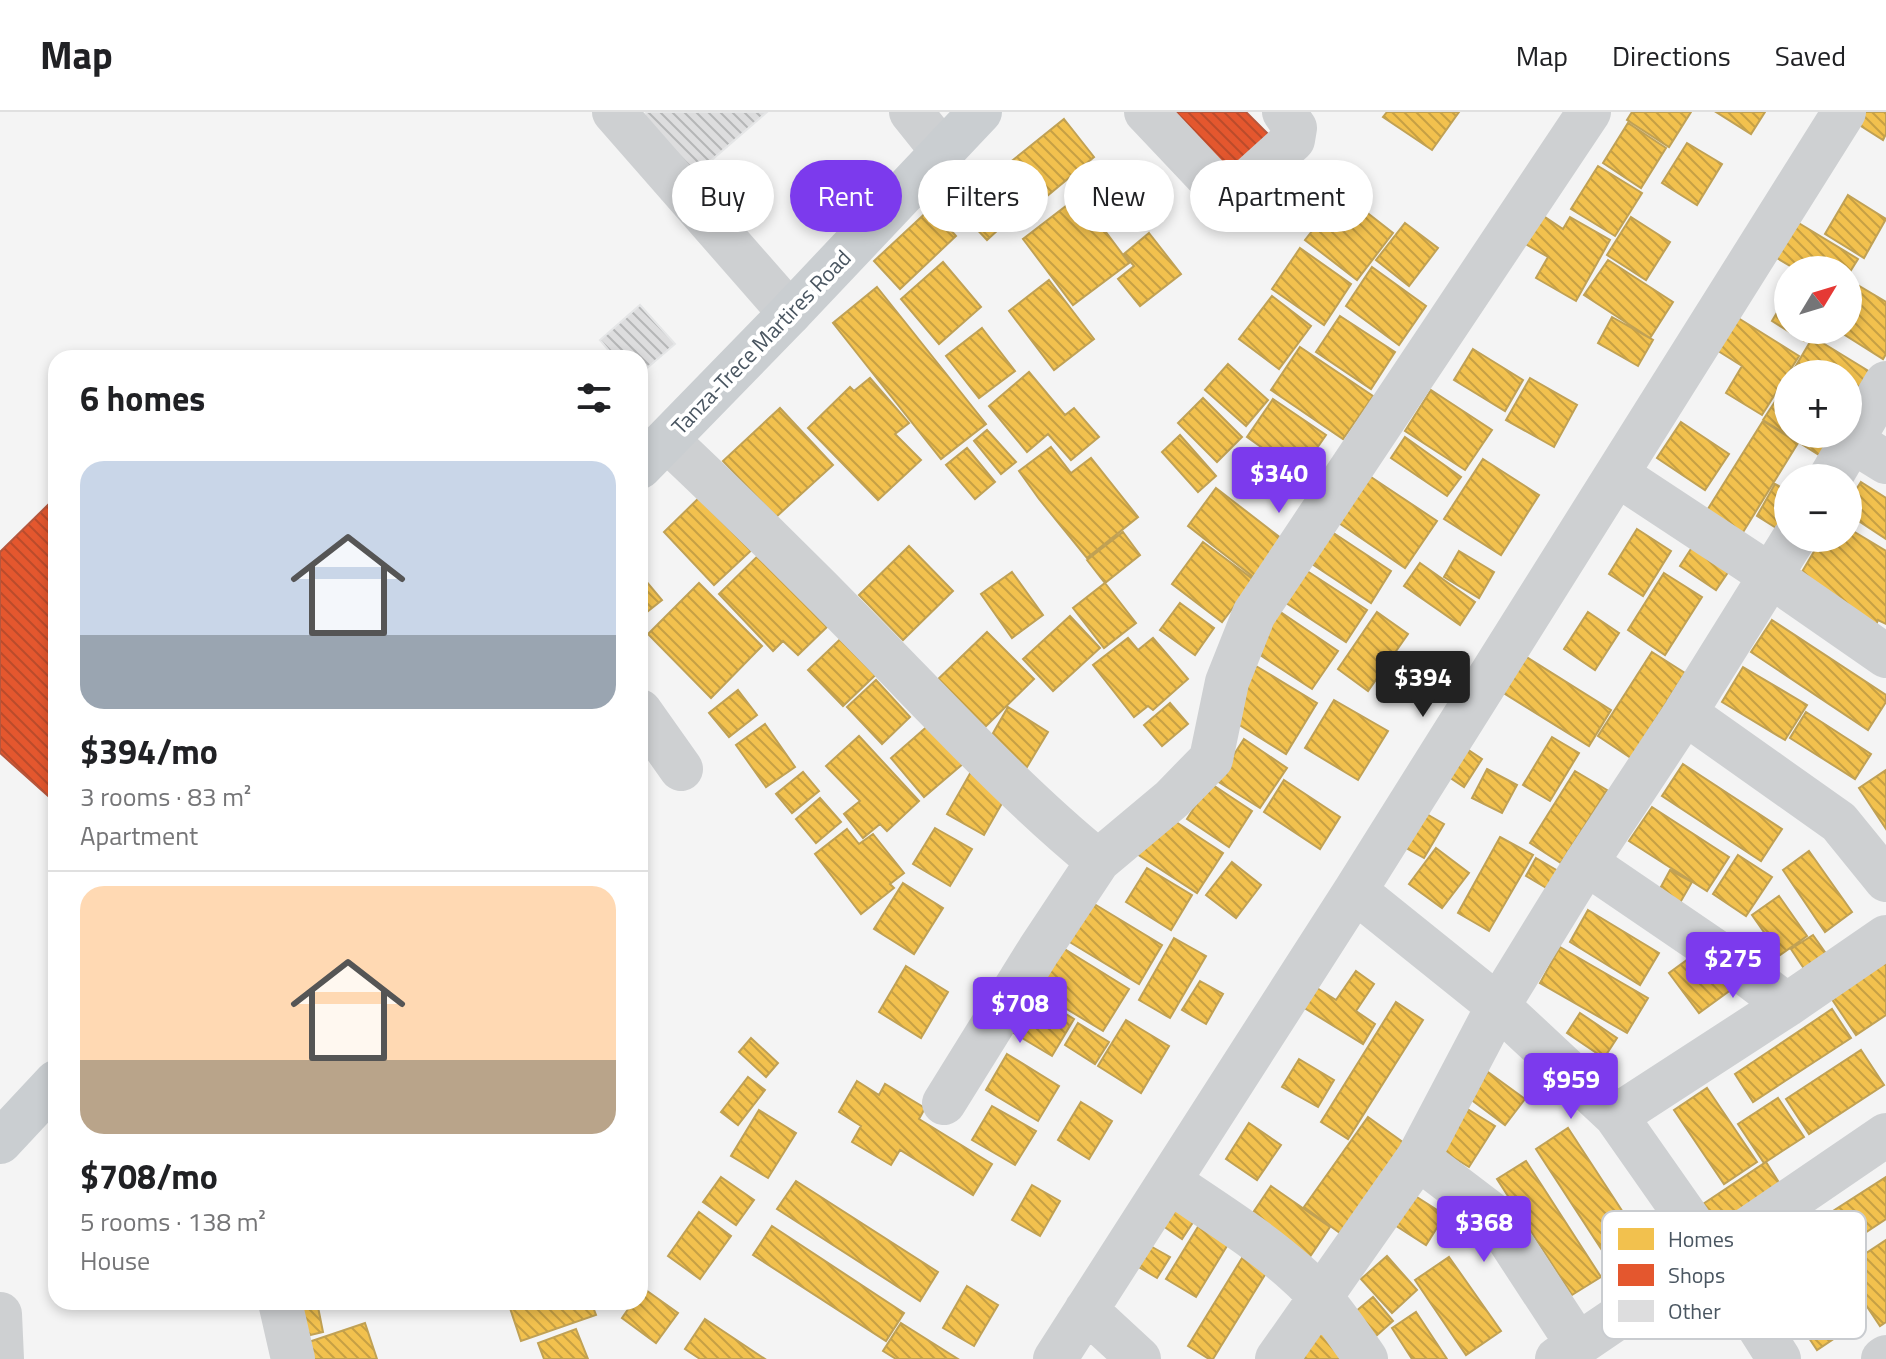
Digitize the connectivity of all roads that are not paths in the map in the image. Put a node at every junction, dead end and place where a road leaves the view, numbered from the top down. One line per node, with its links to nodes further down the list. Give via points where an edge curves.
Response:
1 (614, 112): 9 (street)
2 (911, 112): 8 (street)
3 (1146, 112): 4 (street, via 1215,185 1229,190 1242,186 1293,140 1295,128)
4 (1284, 112)
5 (1589, 112): 21 (street, via 1254,614 1227,682 1211,759)
6 (1844, 112): 14 (street)
7 (978, 113): 8 (main road, Tanza-Trece Martires Road)
8 (943, 152): 9 (main road, Tanza-Trece Martires Road)
9 (790, 313): 12 (main road, Tanza-Trece Martires Road)
10 (1886, 383): 11 (street)
11 (1869, 452): 13 (street)
12 (653, 454): 21 (street, via 735,505 985,756)
13 (1851, 464)
14 (1618, 475): 16 (street); 24 (street)
15 (1786, 552): 16 (street)
16 (1771, 576): 17 (street); 18 (street)
17 (1886, 656)
18 (1685, 713): 22 (street); 23 (street, via 1839,822)
19 (648, 722): 20 (street)
20 (681, 769)
21 (1098, 861): 29 (street)
22 (1586, 863): 26 (street); 27 (street)
23 (1886, 880)
24 (1355, 891): 27 (street); 34 (street)
25 (1886, 937): 26 (street)
26 (1787, 1005): 30 (street)
27 (1498, 1006): 30 (street); 33 (street)
28 (48, 1091): 32 (main road)
29 (944, 1103)
30 (1616, 1116): 35 (street)
31 (1886, 1135): 36 (street)
32 (0, 1142)
33 (1418, 1158): 37 (street); 43 (street, via 1493,1215)
34 (1169, 1181): 37 (street, via 1273,1254); 39 (street)
35 (1683, 1211)
36 (1774, 1211)
37 (1320, 1298): 48 (street); 49 (street)
38 (282, 1310): 45 (street)
39 (1086, 1310): 46 (street); 47 (street)
40 (0, 1314): 44 (street)
41 (1602, 1329): 43 (street)
42 (1766, 1339): 50 (street)
43 (1568, 1352)
44 (2, 1359)
45 (293, 1359)
46 (1055, 1359)
47 (1139, 1359)
48 (1277, 1359)
49 (1366, 1359)
50 (1779, 1359)

